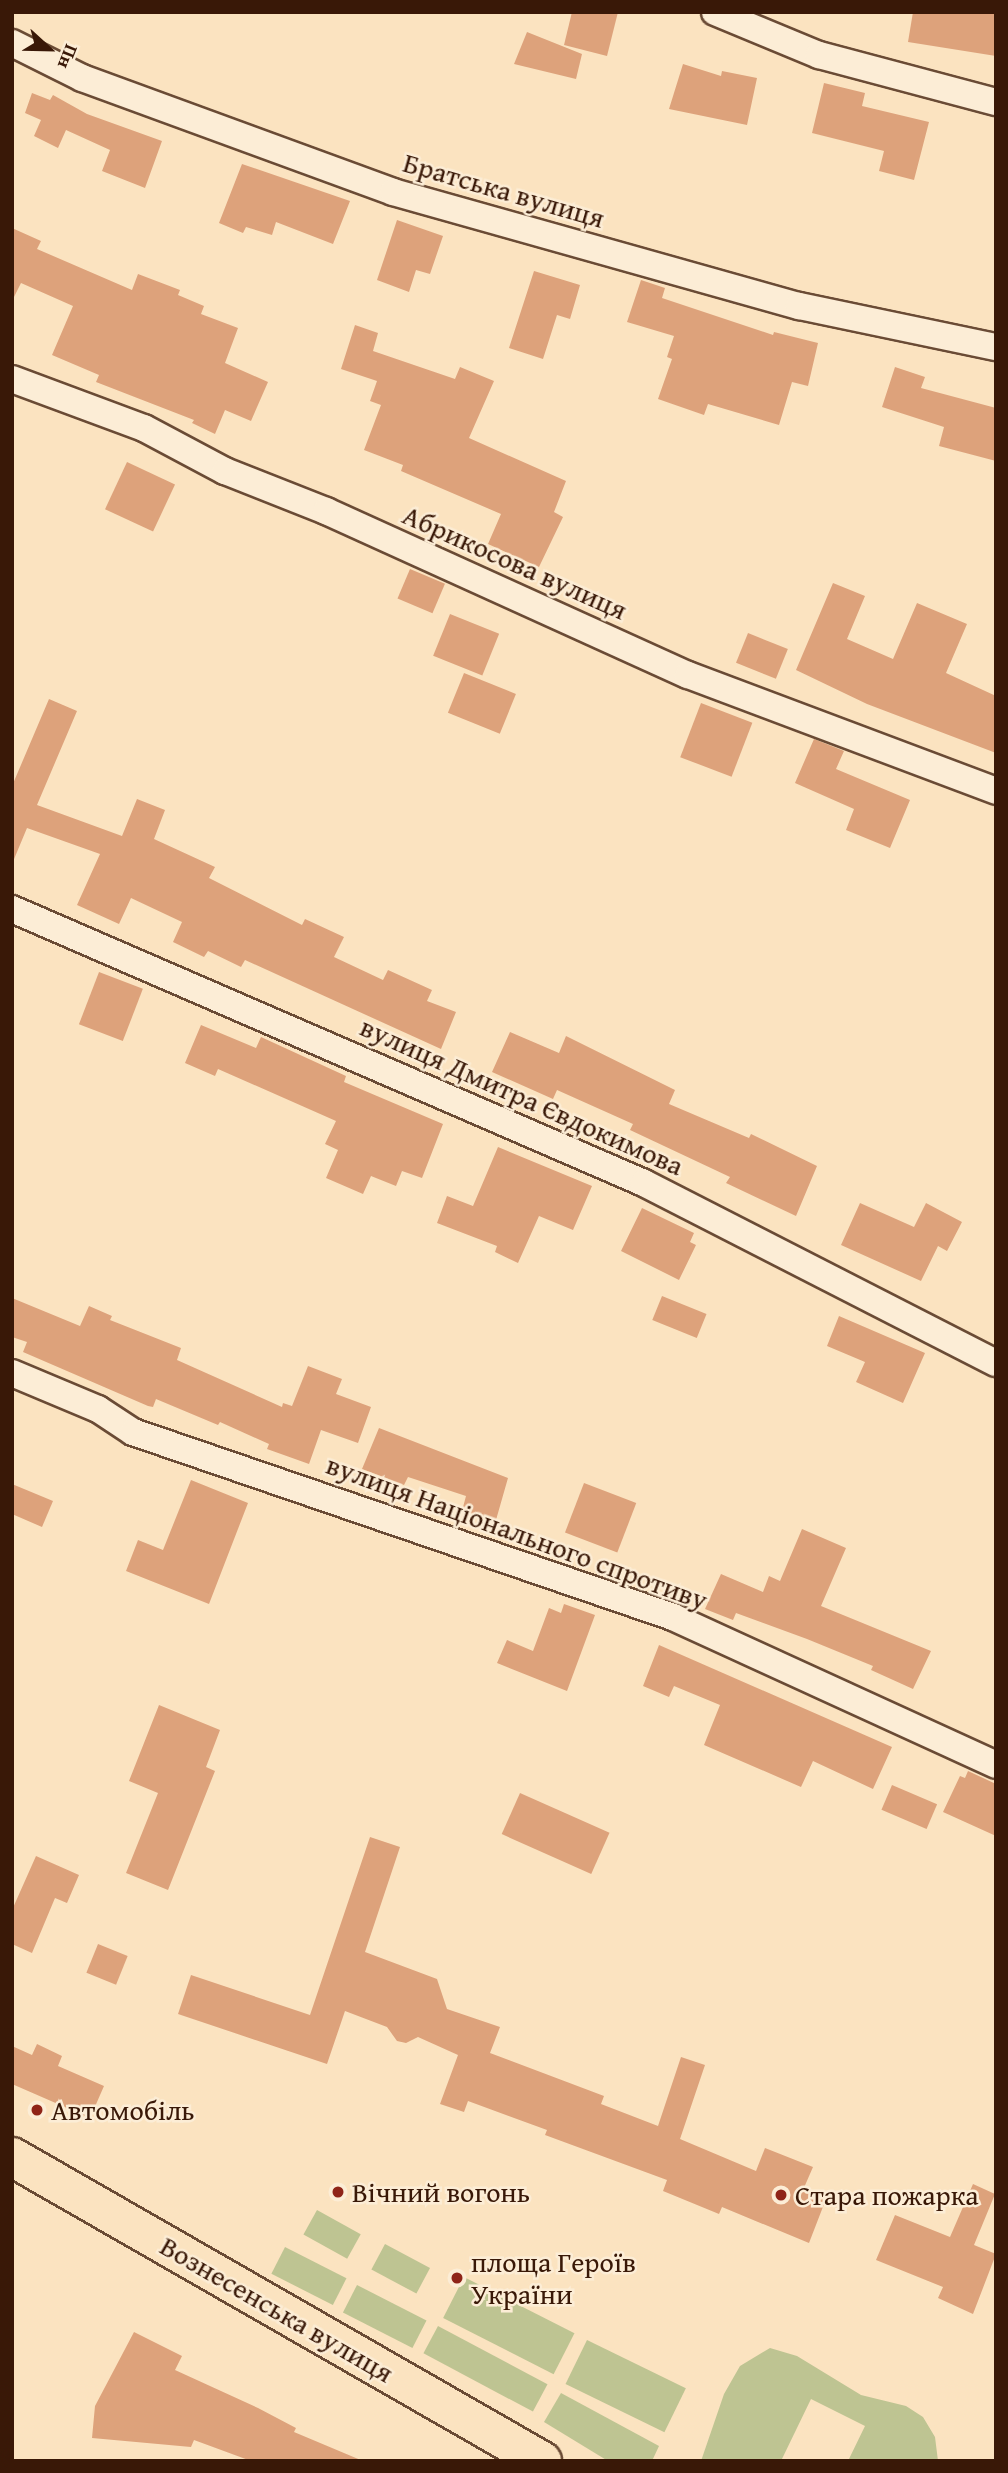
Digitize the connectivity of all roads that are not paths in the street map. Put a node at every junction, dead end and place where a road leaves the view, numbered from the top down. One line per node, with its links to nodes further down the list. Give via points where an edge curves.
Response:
1 (715, 12): 3 (street, via 819,55)
2 (12, 43): 4 (street, Братська вулиця, via 108,88 393,192 799,306)
3 (996, 102)
4 (996, 347)
5 (12, 379): 6 (street, Абрикосова вулиця, via 144,428 225,471 326,511 688,675)
6 (996, 791)
7 (12, 909): 8 (street, вулиця Дмитра Євдокимова, via 644,1183)
8 (996, 1363)
9 (12, 1373): 10 (street, вулиця Національного спротиву, via 97,1409 133,1432 673,1617)
10 (996, 1765)
11 (12, 2157): 12 (main road, Вознесенська вулиця)
12 (542, 2461)

